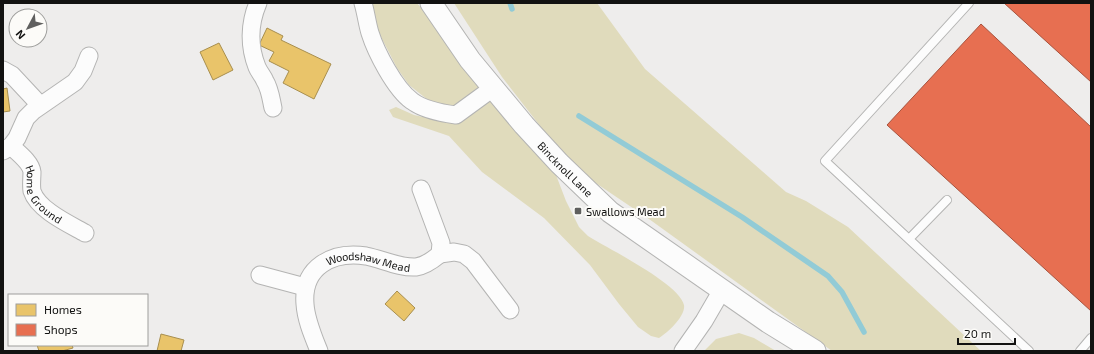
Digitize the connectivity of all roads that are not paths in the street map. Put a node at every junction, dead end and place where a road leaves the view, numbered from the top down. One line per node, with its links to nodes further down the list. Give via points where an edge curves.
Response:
1 (258, 3): 9 (street, via 252,19 251,43)
2 (363, 3): 7 (street, via 370,32 380,57 401,90 412,101 442,114 456,115)
3 (431, 3): 7 (street, Bincknoll Lane)
4 (969, 3): 14 (lane, via 825,161)
5 (90, 56): 8 (street, Home Ground, via 75,82)
6 (3, 70): 8 (street, via 12,75)
7 (492, 88): 18 (street, Bincknoll Lane, via 559,163 610,212)
8 (40, 105): 10 (street, Home Ground, via 26,118 17,138)
9 (273, 108)
10 (7, 148): 13 (street, Home Ground, via 24,159 32,169 32,190 43,207)
11 (421, 189): 15 (street, via 441,243)
12 (947, 200): 14 (lane)
13 (85, 233)
14 (909, 239): 24 (lane)
15 (440, 254): 17 (street, Woodshaw Mead, via 430,262 417,267 402,266 366,256 346,255 329,259 318,266); 19 (street, Woodshaw Mead, via 464,254 473,261)
16 (260, 275): 17 (street)
17 (305, 287): 21 (street, via 307,318)
18 (722, 290): 22 (street); 23 (street, Bincknoll Lane)
19 (510, 310)
20 (1091, 338): 25 (lane)
21 (319, 351)
22 (683, 351)
23 (815, 351)
24 (1029, 351)
25 (1080, 351)

